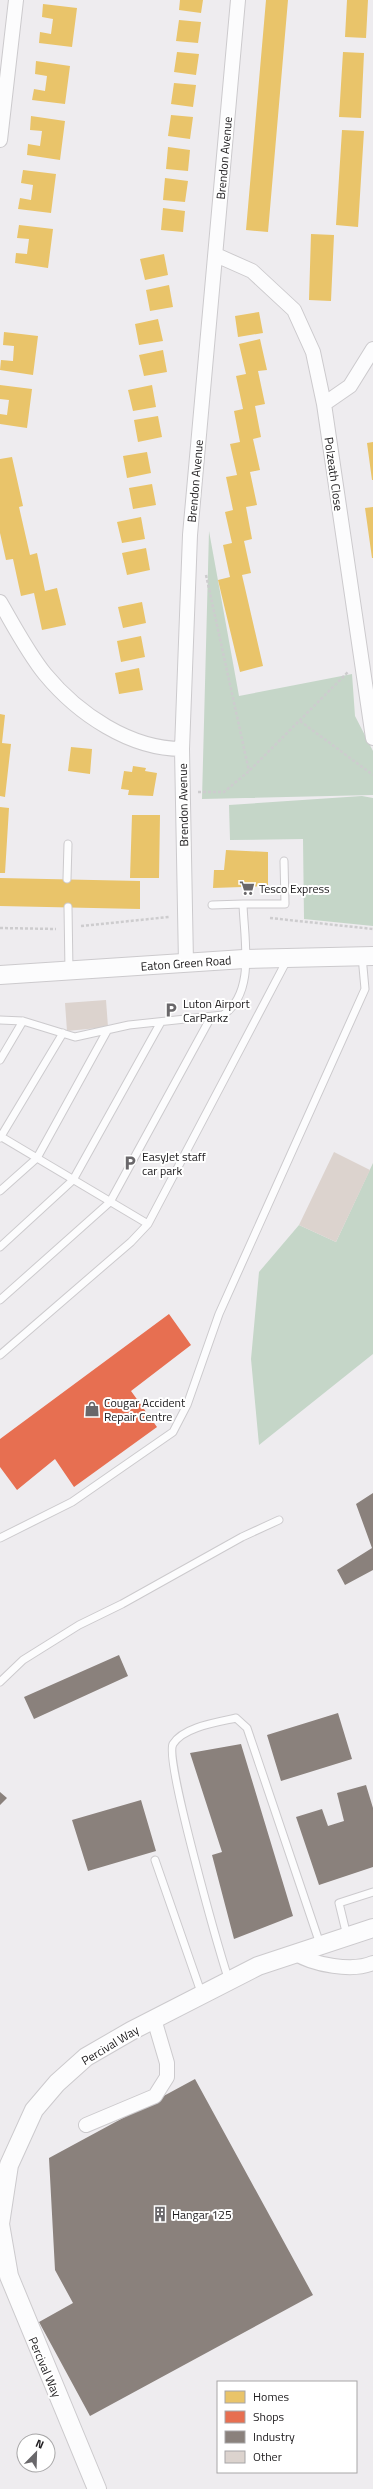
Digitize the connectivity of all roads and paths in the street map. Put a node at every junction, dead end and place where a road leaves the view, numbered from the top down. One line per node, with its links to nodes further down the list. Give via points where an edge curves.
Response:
1 (16, 0): 3 (street)
2 (238, 0): 4 (street, Brendon Avenue)
3 (0, 140)
4 (216, 255): 6 (street, Polzeath Close, via 252,271 294,310 313,352); 12 (street, Brendon Avenue, via 190,535)
5 (373, 349): 6 (street, via 350,386)
6 (324, 404): 9 (street, Polzeath Close)
7 (205, 569): 13 (path)
8 (0, 602): 12 (street, via 45,674 88,714 137,741 168,749)
9 (360, 660): 10 (path); 11 (street, Polzeath Close)
10 (300, 721): 13 (path); 14 (path)
11 (373, 738)
12 (182, 749): 15 (street, Brendon Avenue)
13 (249, 772): 15 (path, via 224,792)
14 (373, 775)
15 (183, 793): 25 (street, Brendon Avenue)
16 (68, 844): 18 (lane)
17 (284, 861): 19 (lane, via 285,904)
18 (67, 879)
19 (243, 904): 20 (lane); 24 (lane)
20 (212, 905)
21 (68, 908): 26 (lane)
22 (368, 956): 23 (street, Eaton Green Road); 45 (lane, via 365,989 219,1314 187,1405 172,1432 72,1502)
23 (288, 958): 24 (street, Eaton Green Road); 40 (lane)
24 (244, 959): 25 (street, Eaton Green Road); 28 (lane, via 244,987 232,1008)
25 (186, 963): 26 (street, Eaton Green Road)
26 (68, 971): 27 (street, Eaton Green Road)
27 (0, 975)
28 (211, 1017): 31 (lane); 39 (lane)
29 (0, 1020): 30 (lane)
30 (23, 1021): 33 (lane); 34 (lane)
31 (161, 1022): 32 (lane, via 129,1025); 37 (lane)
32 (107, 1031): 33 (lane, via 75,1037); 36 (lane)
33 (63, 1033): 35 (lane)
34 (0, 1060)
35 (1, 1137): 36 (lane)
36 (37, 1158): 37 (lane); 38 (lane)
37 (74, 1180): 39 (lane); 41 (lane)
38 (0, 1191)
39 (110, 1202): 40 (lane); 42 (lane)
40 (148, 1224): 43 (lane, via 131,1242)
41 (0, 1247)
42 (0, 1300)
43 (0, 1355)
44 (279, 1520): 46 (lane, via 242,1537 122,1604 78,1625 23,1660)
45 (0, 1538)
46 (0, 1682)
47 (155, 1860): 55 (lane)
48 (373, 1892): 50 (lane, via 339,1903)
49 (373, 1928): 50 (street, Percival Way)
50 (347, 1936): 51 (street, Percival Way)
51 (320, 1944): 52 (street, Percival Way); 54 (lane, via 247,1728 236,1718 203,1725 176,1739 172,1746 173,1760 189,1836)
52 (296, 1953): 53 (street, via 307,1960 332,1966); 54 (street, Percival Way, via 258,1966)
53 (373, 1962)
54 (229, 1981): 55 (street, Percival Way)
55 (202, 1995): 56 (street, Percival Way)
56 (154, 2019): 57 (street, via 166,2063 167,2077 155,2096); 58 (street, Percival Way, via 86,2057 57,2083 34,2110)
57 (86, 2125)
58 (4, 2163): 59 (street, Percival Way, via 0,2224 9,2276)
59 (97, 2489)

